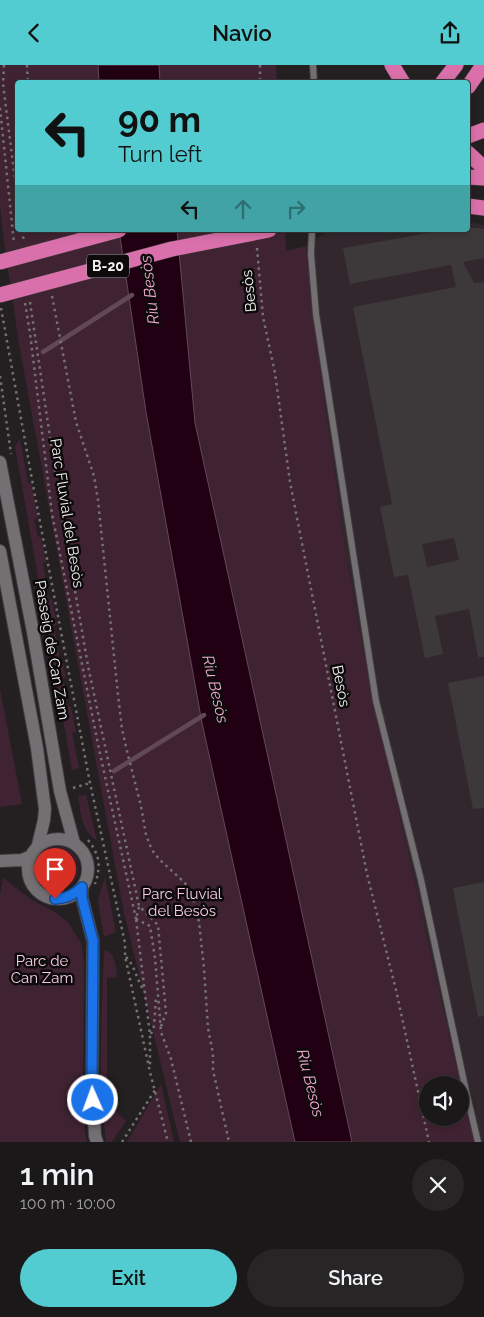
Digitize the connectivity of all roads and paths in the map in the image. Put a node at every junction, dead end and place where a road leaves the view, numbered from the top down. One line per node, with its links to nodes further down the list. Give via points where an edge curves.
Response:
1 (4, 65): 22 (path, via 3,84)
2 (27, 65): 9 (path)
3 (260, 65): 10 (path)
4 (313, 65): 11 (lane)
5 (392, 65): 12 (highway)
6 (456, 65): 13 (highway)
7 (476, 65): 8 (highway)
8 (483, 65): 14 (highway, bridge)
9 (28, 80)
10 (260, 80)
11 (314, 80)
12 (402, 80)
13 (444, 80)
14 (470, 84)
15 (0, 108): 29 (path)
16 (484, 130): 17 (highway)
17 (470, 135)
18 (470, 155): 19 (highway)
19 (484, 168)
20 (470, 177): 21 (highway)
21 (484, 178)
22 (15, 179)
23 (470, 206): 24 (highway)
24 (484, 208)
25 (112, 232): 32 (highway, B-20, bridge)
26 (224, 232): 31 (highway, B-20, bridge)
27 (259, 232): 31 (highway, bridge)
28 (312, 232): 64 (lane, via 316,314 376,701 421,880)
29 (15, 245)
30 (256, 247): 63 (path, Besòs, via 263,317 275,373 292,492 367,874)
31 (172, 249): 34 (highway, B-20, bridge)
32 (0, 262)
33 (24, 299): 50 (path, Parc Fluvial del Besòs, via 52,514 98,749)
34 (0, 300): 41 (path)
35 (31, 319): 49 (path, Parc Fluvial del Besòs, via 88,666)
36 (59, 333): 62 (path, via 76,422 94,476 98,500 122,729 152,850 185,883 194,901 204,968 212,1070)
37 (0, 376): 38 (path)
38 (9, 444)
39 (0, 462): 43 (street, Passeig de Can Zam, via 60,791)
40 (0, 551): 44 (street, via 37,747 44,809)
41 (90, 783): 42 (path); 51 (path, via 125,943)
42 (69, 789)
43 (80, 841): 44 (street, via 54,838); 48 (street, via 88,863); 48 (path, via 96,852 99,861 99,871)
44 (38, 845): 45 (street)
45 (29, 857): 46 (street); 47 (street)
46 (0, 861): 47 (street)
47 (27, 871): 48 (street, via 35,889 49,898 65,898)
48 (88, 887): 58 (street, via 82,898 93,941 92,1081)
49 (139, 906): 50 (path); 54 (path, via 158,925 166,1013)
50 (136, 919): 52 (path); 53 (path, via 150,926)
51 (125, 956): 52 (path, via 132,963); 56 (path)
52 (144, 990): 55 (path)
53 (157, 994): 54 (path); 55 (path)
54 (160, 1029): 61 (path, via 171,1059)
55 (150, 1035): 56 (path)
56 (150, 1072): 57 (path)
57 (155, 1090): 59 (path); 60 (path)
58 (97, 1142)
59 (122, 1142)
60 (168, 1142)
61 (190, 1142)
62 (229, 1142)
63 (429, 1142)
64 (478, 1142)

